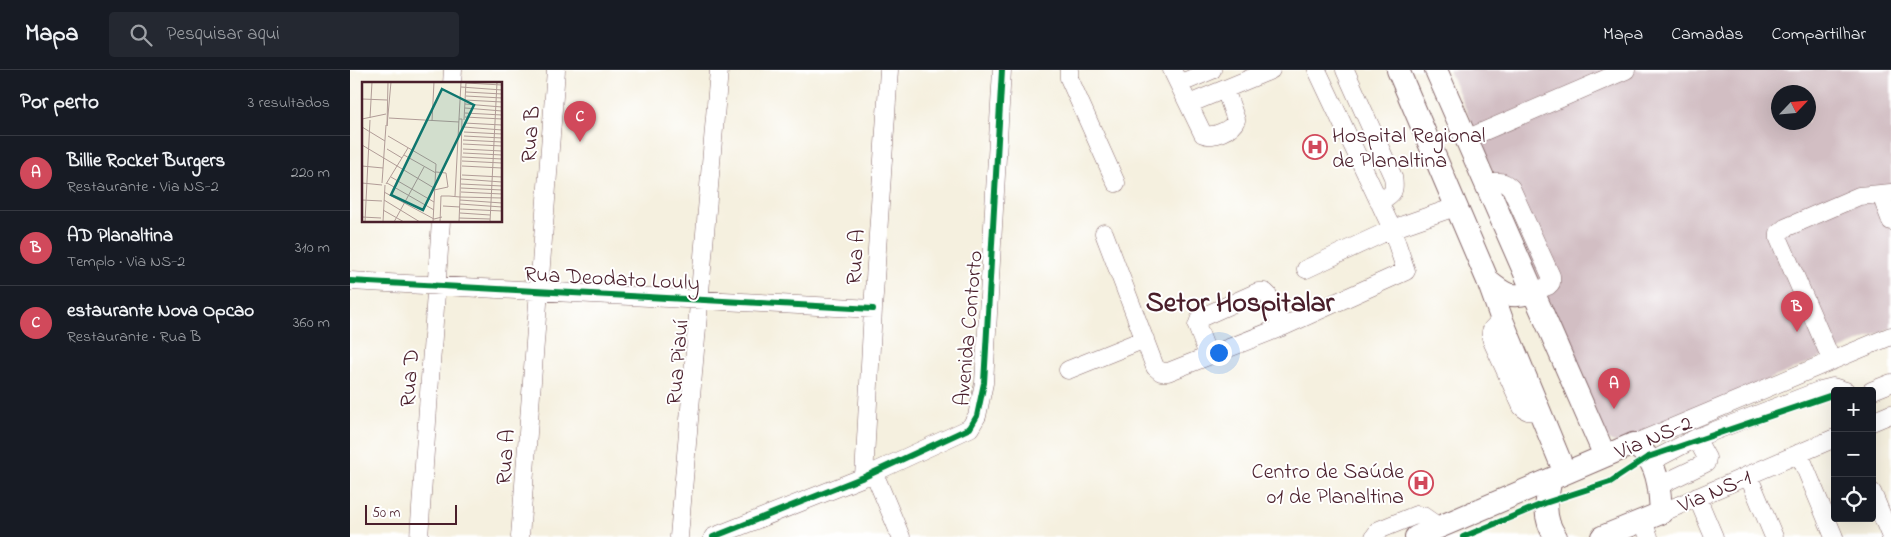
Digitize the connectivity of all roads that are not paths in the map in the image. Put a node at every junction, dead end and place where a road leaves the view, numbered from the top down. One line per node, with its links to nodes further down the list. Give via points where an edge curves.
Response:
1 (556, 70): 29 (street, Rua B)
2 (719, 70): 31 (street, Rua Piauí)
3 (890, 70): 32 (street, Rua A)
4 (1002, 70): 50 (street, Avenida Contorto, via 984,384 977,416 970,428)
5 (1069, 70): 17 (street, via 1069,78)
6 (1212, 70): 13 (street)
7 (1271, 70): 14 (street)
8 (1317, 70): 19 (street)
9 (1345, 70): 19 (street, via 1393,177 1395,187 1392,194)
10 (1398, 70): 20 (main road)
11 (1436, 70): 16 (main road)
12 (1626, 70): 16 (street)
13 (1175, 77): 15 (street)
14 (1225, 89): 15 (street); 15 (street, via 1236,120 1235,124 1216,134 1203,134)
15 (1189, 104)
16 (1466, 139): 30 (main road)
17 (1116, 182)
18 (1886, 194): 21 (street); 37 (street, via 1858,196 1779,233)
19 (1379, 202): 23 (street)
20 (1455, 207): 23 (street); 27 (main road)
21 (1891, 221)
22 (442, 222): 28 (street, Rua D)
23 (1392, 229): 25 (street); 33 (street, via 1406,271)
24 (1104, 233): 35 (street)
25 (1306, 269)
26 (350, 281): 28 (street, Rua Deodato Louly)
27 (1488, 281): 30 (main road, via 1503,293 1513,296); 52 (main road, via 1539,409)
28 (436, 286): 29 (street, Rua Deodato Louly); 59 (street, Rua D)
29 (540, 291): 31 (street, Rua Deodato Louly); 60 (street, Rua A)
30 (1533, 292): 48 (main road)
31 (700, 299): 32 (street, Rua Deodato Louly); 61 (street, Rua Piauí)
32 (873, 309): 50 (street, Rua A)
33 (1282, 327): 36 (street); 36 (street, via 1268,295 1258,292 1200,318 1198,326)
34 (1891, 336): 37 (street, Via NS-2)
35 (1145, 339): 36 (street, via 1155,367 1161,372); 38 (street)
36 (1208, 355)
37 (1832, 361): 46 (street, Via NS-2)
38 (1068, 370)
39 (1891, 383): 41 (street)
40 (1831, 388): 44 (street)
41 (1876, 389)
42 (1891, 414): 43 (street)
43 (1876, 420)
44 (1696, 438): 49 (street); 53 (street, via 1706,462)
45 (1831, 440): 47 (street)
46 (1633, 444): 48 (main road, Via NS-2); 49 (main road, via 1648,456)
47 (1799, 453): 51 (street, Via NS-1); 69 (street)
48 (1605, 456): 52 (main road, Via NS-2)
49 (1650, 462): 53 (main road)
50 (869, 475): 62 (street, Avenida Contorto); 63 (street)
51 (1748, 475): 54 (street, Via NS-1); 68 (street)
52 (1558, 476): 57 (main road, Via NS-2); 66 (main road, via 1545,503 1547,518)
53 (1658, 486): 56 (main road)
54 (1697, 497): 56 (street, Via NS-1); 67 (street)
55 (1876, 501): 70 (street)
56 (1651, 523): 58 (main road, Via NS-1)
57 (1439, 527): 64 (street, via 1416,514 1379,530); 65 (main road, Via NS-2)
58 (1614, 535)
59 (419, 537)
60 (520, 537)
61 (679, 537)
62 (712, 537)
63 (900, 537)
64 (1374, 537)
65 (1416, 537)
66 (1556, 537)
67 (1714, 537)
68 (1774, 537)
69 (1834, 537)
70 (1891, 537)

